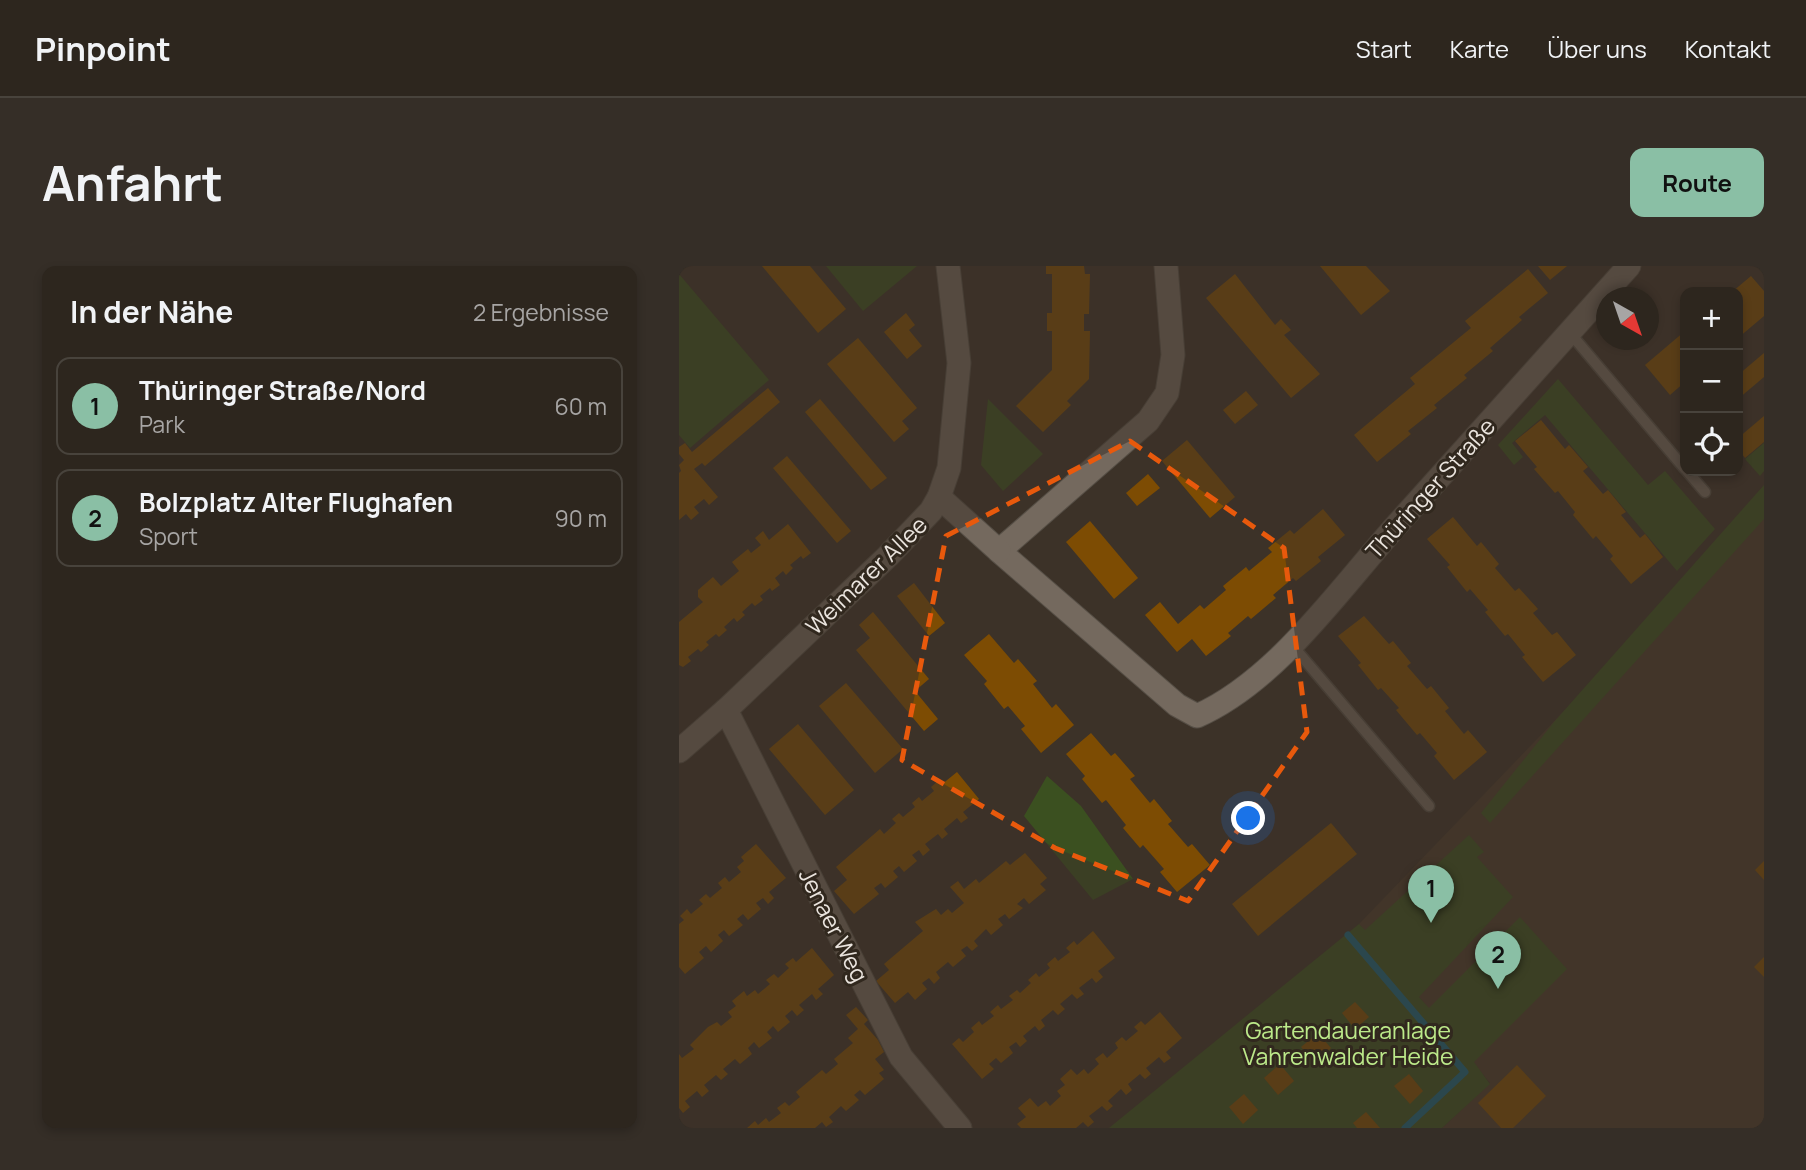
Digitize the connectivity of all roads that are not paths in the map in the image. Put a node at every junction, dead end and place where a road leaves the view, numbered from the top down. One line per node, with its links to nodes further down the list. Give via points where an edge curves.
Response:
1 (948, 266): 8 (street, Weimarer Allee, via 959,363 949,468)
2 (1165, 266): 9 (street, via 1173,355 1167,393 1148,422)
3 (1629, 266): 4 (street, Thüringer Straße)
4 (1570, 333): 5 (lane); 10 (street, Thüringer Straße)
5 (1680, 463)
6 (1691, 476): 7 (lane)
7 (1705, 492)
8 (939, 498): 9 (street, Thüringer Straße); 11 (street, Weimarer Allee, via 888,556)
9 (999, 551): 10 (street, Thüringer Straße, via 1177,705 1197,716 1224,704)
10 (1292, 645): 13 (lane)
11 (726, 710): 12 (street, Weimarer Allee); 14 (street, Jenaer Weg, via 901,1057)
12 (679, 751)
13 (1429, 806)
14 (960, 1128)

